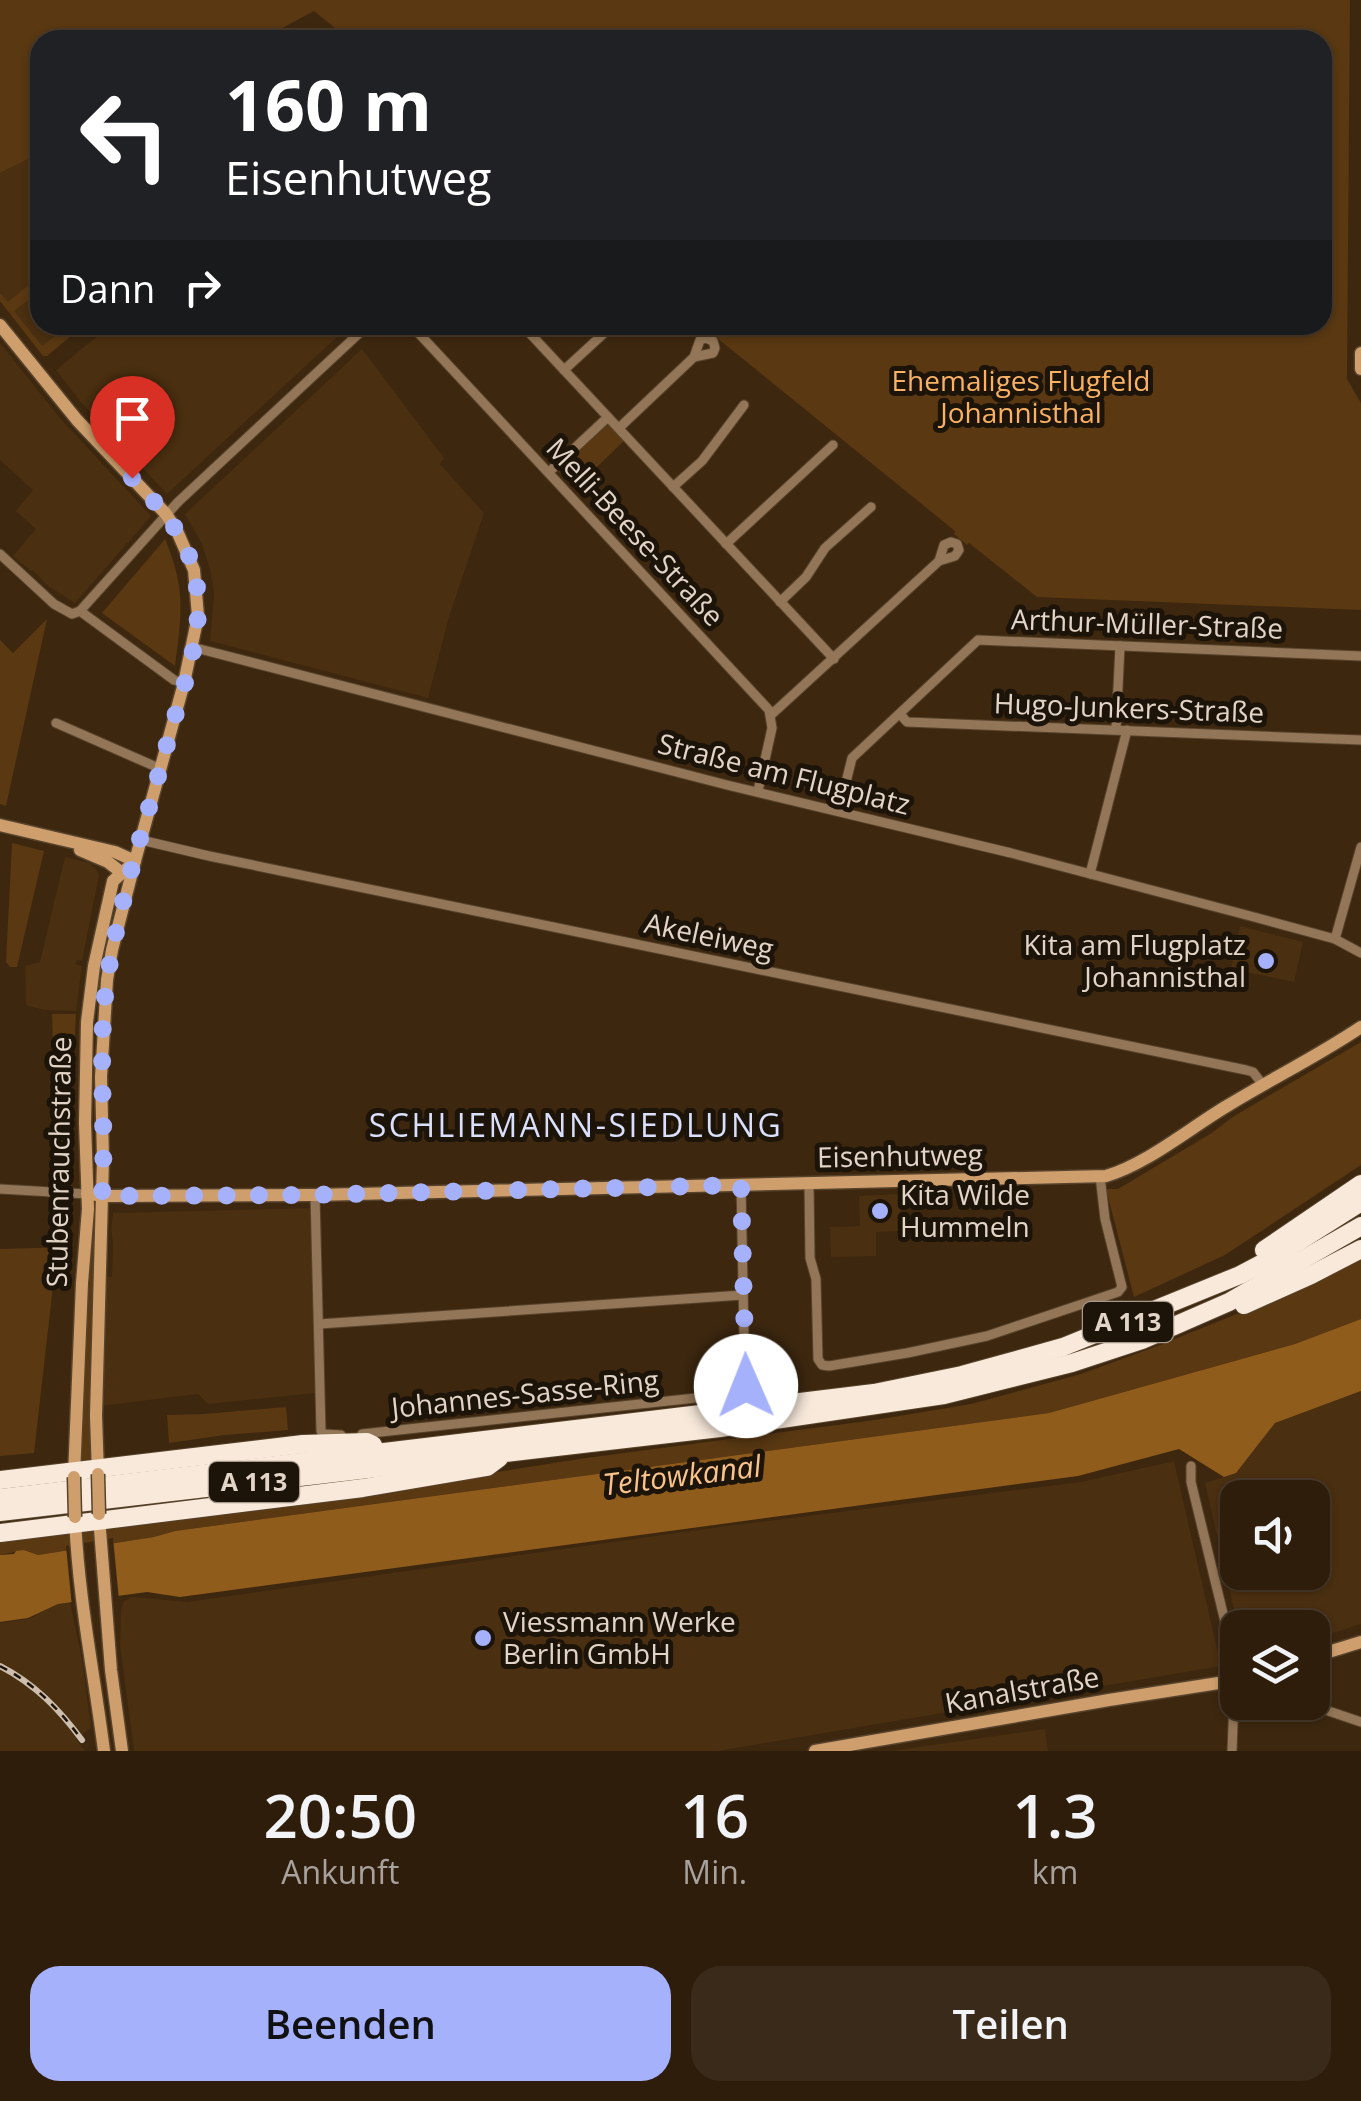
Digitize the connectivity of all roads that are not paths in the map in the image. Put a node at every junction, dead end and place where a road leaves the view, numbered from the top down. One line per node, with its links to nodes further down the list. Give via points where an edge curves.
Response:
1 (0, 326): 17 (main road, Stubenrauchstraße)
2 (357, 335): 17 (street)
3 (420, 335): 14 (street, Melli-Beese-Straße)
4 (531, 335): 9 (street)
5 (602, 335): 9 (street)
6 (1361, 352): 8 (main road)
7 (694, 357): 12 (street)
8 (1361, 369)
9 (564, 370): 11 (street)
10 (744, 405): 15 (street)
11 (608, 417): 12 (street); 14 (street)
12 (619, 428): 15 (street)
13 (833, 445): 18 (street)
14 (548, 472): 29 (street, Melli-Beese-Straße)
15 (673, 487): 18 (street)
16 (871, 507): 21 (street)
17 (166, 514): 22 (street); 24 (main road, Stubenrauchstraße, via 194,570 198,616)
18 (726, 544): 21 (street)
19 (0, 554): 22 (street, via 54,604)
20 (939, 561): 26 (street)
21 (780, 602): 26 (street)
22 (80, 611): 27 (street)
23 (1120, 646): 25 (street, Arthur-Müller-Straße); 28 (street, Arthur-Müller-Straße, via 978,640); 31 (street)
24 (192, 647): 27 (main road, Stubenrauchstraße); 34 (street, Straße am Flugplatz)
25 (1361, 656)
26 (834, 659): 29 (street)
27 (184, 683): 33 (main road, Stubenrauchstraße)
28 (900, 714): 31 (street, Hugo-Junkers-Straße, via 907,722); 35 (street, Arthur-Müller-Straße, via 852,758)
29 (772, 715): 34 (street)
30 (56, 723): 33 (street)
31 (1121, 730): 32 (street, Hugo-Junkers-Straße); 42 (street)
32 (1361, 740)
33 (160, 769): 38 (main road, Stubenrauchstraße)
34 (758, 791): 35 (street, Straße am Flugplatz)
35 (839, 810): 42 (street, Straße am Flugplatz)
36 (0, 825): 37 (main road)
37 (50, 838): 40 (main road); 41 (main road)
38 (141, 840): 40 (main road, Stubenrauchstraße); 46 (street, Akeleiweg, via 1246,1070)
39 (1361, 847): 43 (street)
40 (135, 861): 41 (main road, Stubenrauchstraße); 52 (main road, Stubenrauchstraße, via 107,980 103,1159)
41 (122, 873): 52 (main road, Stubenrauchstraße, via 113,881 90,992 86,1061)
42 (1090, 874): 43 (street, Straße am Flugplatz)
43 (1335, 939): 44 (street, Straße am Flugplatz)
44 (1361, 953)
45 (1360, 1028): 46 (main road, Eisenhutweg)
46 (1263, 1085): 47 (main road, Eisenhutweg, via 1129,1166)
47 (1100, 1176): 48 (main road, Eisenhutweg); 48 (street, via 1118,1292 987,1336 829,1366 818,1359)
48 (809, 1183): 50 (main road, Eisenhutweg)
49 (1361, 1184): 57 (highway, via 1249,1261)
50 (741, 1185): 53 (main road, Eisenhutweg); 58 (street, Johannes-Sasse-Ring)
51 (0, 1189): 52 (street)
52 (94, 1195): 53 (main road, Eisenhutweg); 64 (main road, Stubenrauchstraße); 65 (main road, Stubenrauchstraße)
53 (315, 1195): 60 (street, Johannes-Sasse-Ring)
54 (1361, 1202): 57 (highway, A 113)
55 (1361, 1226): 59 (highway, A 113)
56 (1361, 1249): 59 (highway, via 1242,1306)
57 (1240, 1275): 61 (highway, A 113, via 1063,1348 874,1393)
58 (743, 1294): 60 (street); 60 (street, Johannes-Sasse-Ring, via 742,1392 358,1435 321,1431)
59 (1228, 1302): 62 (highway, A 113, via 1142,1340 944,1396)
60 (319, 1324)
61 (382, 1450): 64 (highway, via 367,1442 303,1444); 67 (highway, A 113)
62 (508, 1452): 68 (highway, A 113); 69 (highway, via 487,1467)
63 (1190, 1466): 72 (street)
64 (98, 1471): 65 (highway); 69 (main road, Stubenrauchstraße, bridge)
65 (74, 1474): 66 (highway); 70 (main road, Stubenrauchstraße, bridge)
66 (0, 1480)
67 (0, 1498)
68 (0, 1512)
69 (99, 1523): 70 (highway); 81 (main road, Stubenrauchstraße)
70 (76, 1526): 71 (highway); 80 (main road, Stubenrauchstraße)
71 (0, 1533)
72 (1220, 1610)
73 (1361, 1642): 74 (main road)
74 (1330, 1651)
75 (1220, 1682): 79 (main road, Kanalstraße)
76 (1330, 1711): 78 (street)
77 (1233, 1720): 83 (street)
78 (1361, 1722)
79 (870, 1747): 82 (main road, Kanalstraße)
80 (104, 1751)
81 (122, 1751)
82 (816, 1751)
83 (1232, 1751)

